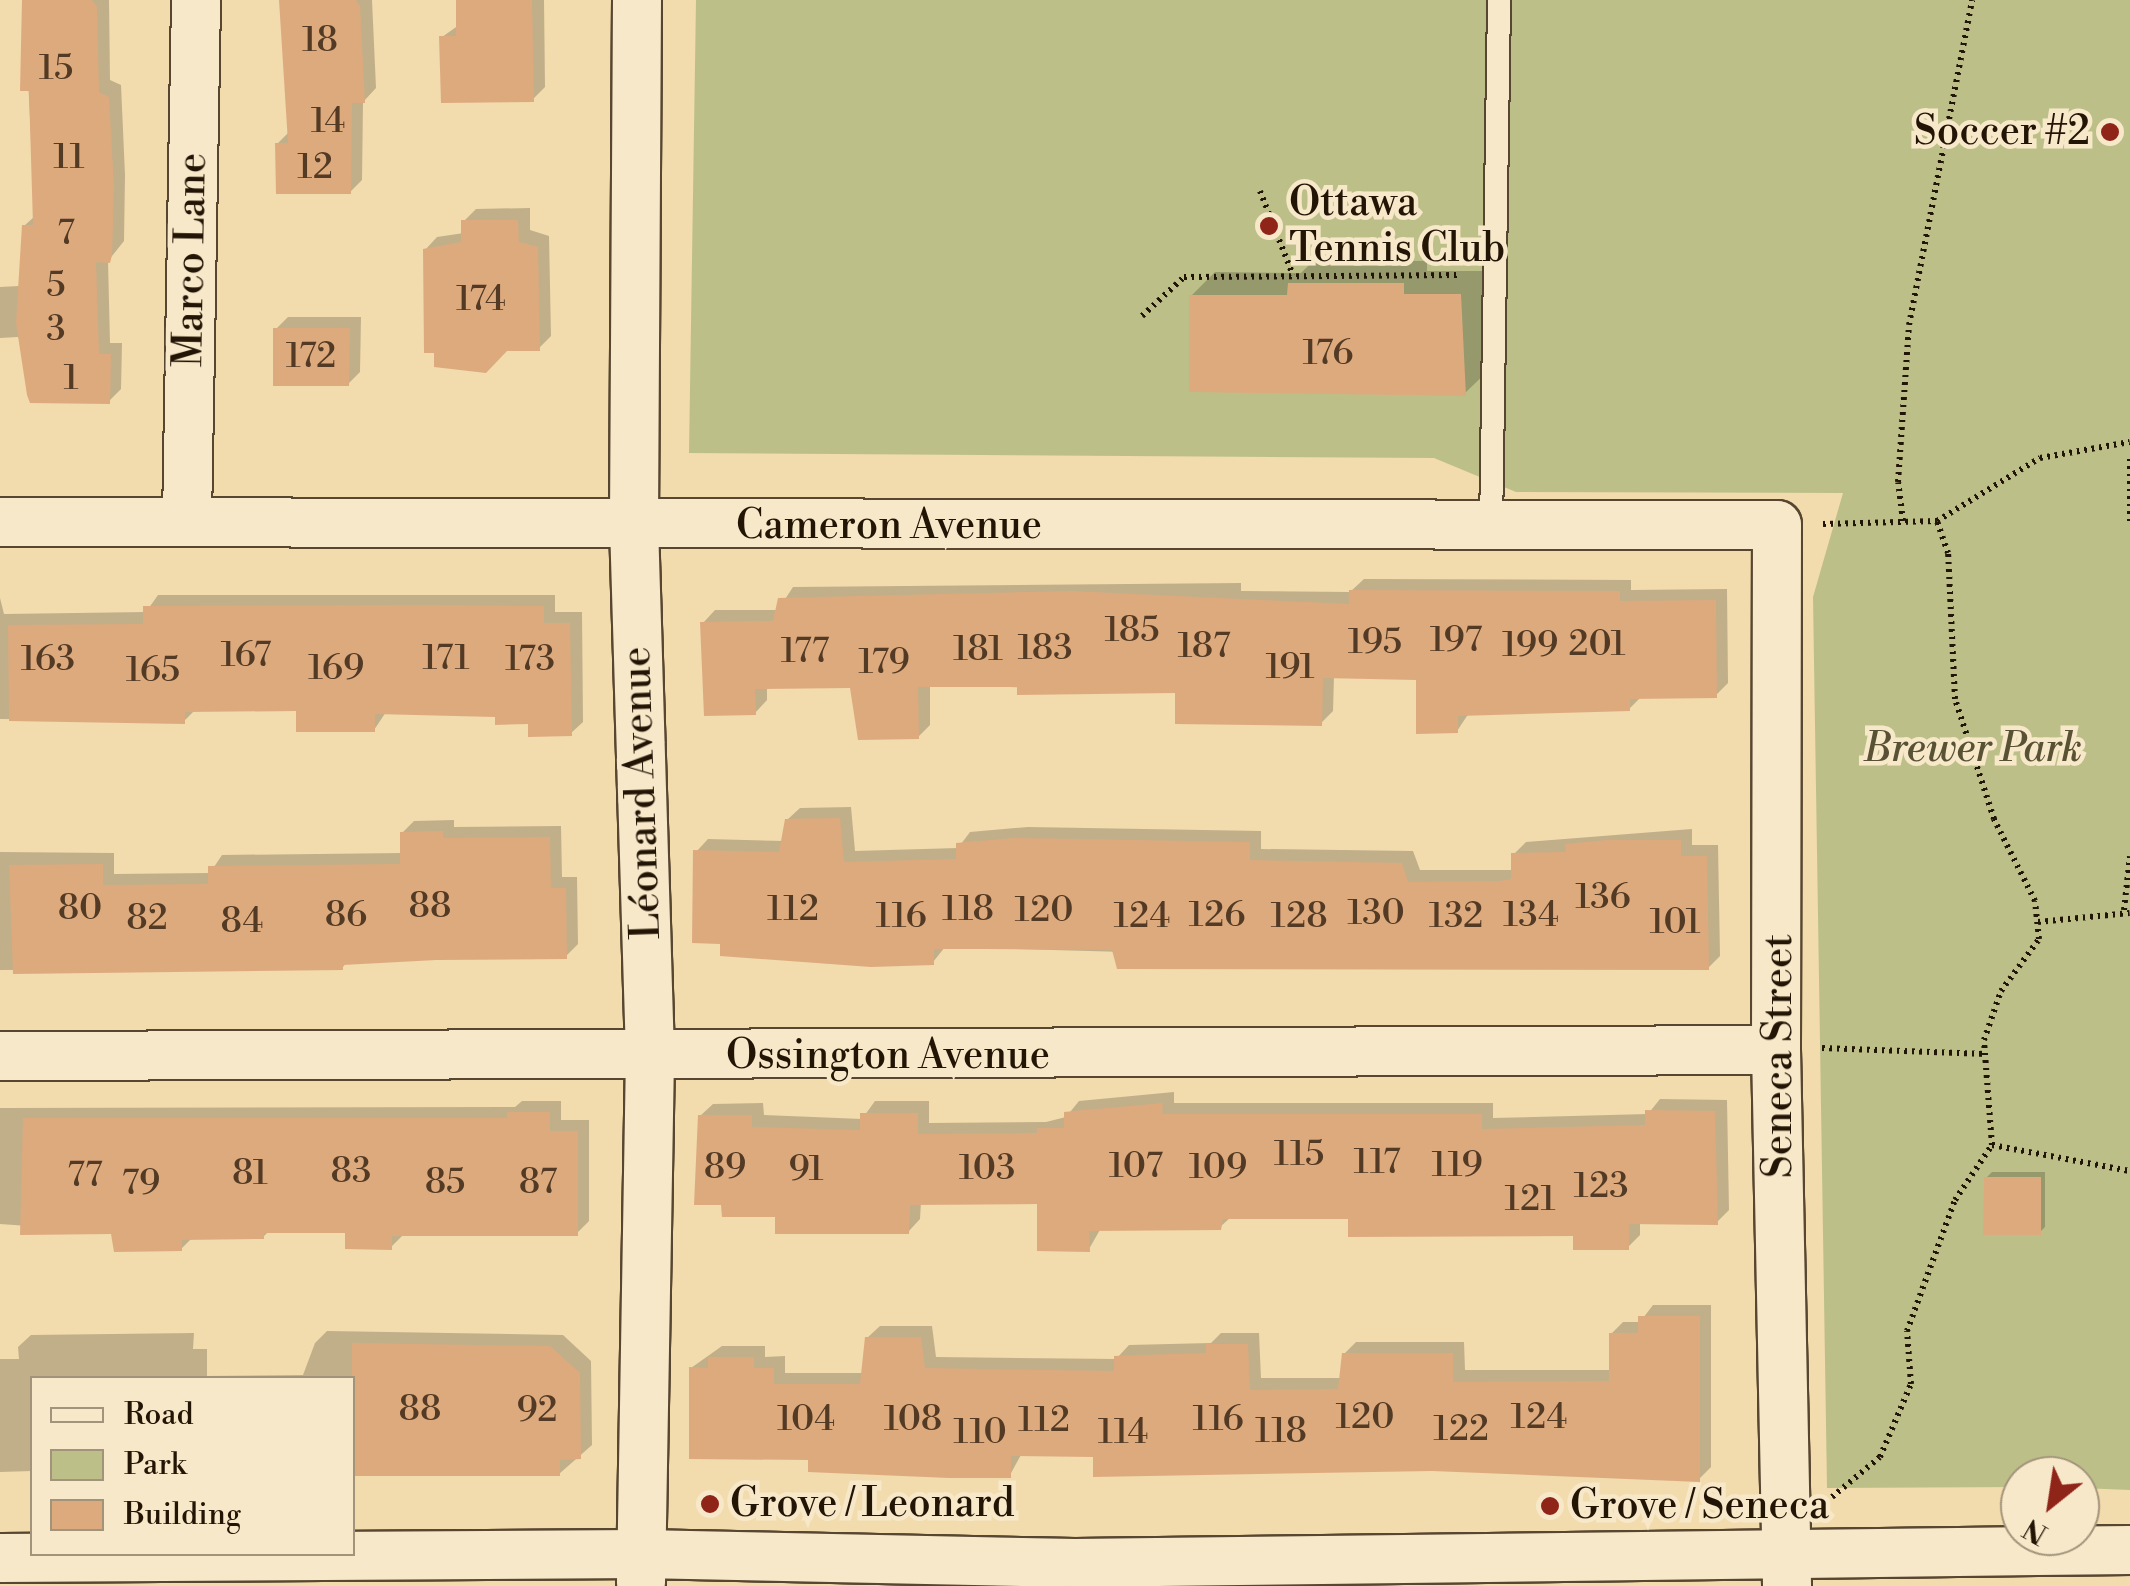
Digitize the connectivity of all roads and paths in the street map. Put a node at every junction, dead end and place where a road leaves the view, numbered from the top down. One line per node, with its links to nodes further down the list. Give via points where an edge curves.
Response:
1 (196, 0): 11 (street, Marco Lane)
2 (637, 0): 16 (street, Léonard Avenue)
3 (1500, 0): 6 (lane)
4 (1972, 0): 12 (path, via 1909,325 1898,482)
5 (1260, 192): 7 (path)
6 (1495, 275): 7 (path); 18 (lane)
7 (1293, 276): 8 (path, via 1184,277)
8 (1142, 316)
9 (2130, 442): 13 (path, via 2040,458)
10 (2130, 458): 14 (path)
11 (186, 520): 15 (street, Cameron Avenue); 16 (street, Cameron Avenue)
12 (1902, 521): 13 (path); 17 (path)
13 (1937, 521): 21 (path, via 1948,553 1954,699)
14 (2130, 521)
15 (0, 522)
16 (634, 525): 18 (street, Cameron Avenue); 25 (street, Léonard Avenue)
17 (1777, 526): 18 (street, Cameron Avenue); 22 (street, Seneca Street)
18 (1491, 529)
19 (2130, 856): 20 (path)
20 (2127, 912): 21 (path)
21 (2038, 922): 23 (path, via 2039,939 2001,991 1984,1040)
22 (1776, 1050): 23 (path); 25 (street, Ossington Avenue); 32 (street, Seneca Street)
23 (1986, 1054): 26 (path)
24 (0, 1056): 25 (street, Ossington Avenue)
25 (650, 1056): 31 (street, Léonard Avenue)
26 (1992, 1145): 27 (path); 28 (path, via 1955,1200 1907,1331 1912,1384 1880,1457)
27 (2130, 1171)
28 (1829, 1500)
29 (2130, 1550): 32 (street)
30 (0, 1558): 31 (street)
31 (641, 1570): 32 (street, via 1074,1563)
32 (1787, 1570)

